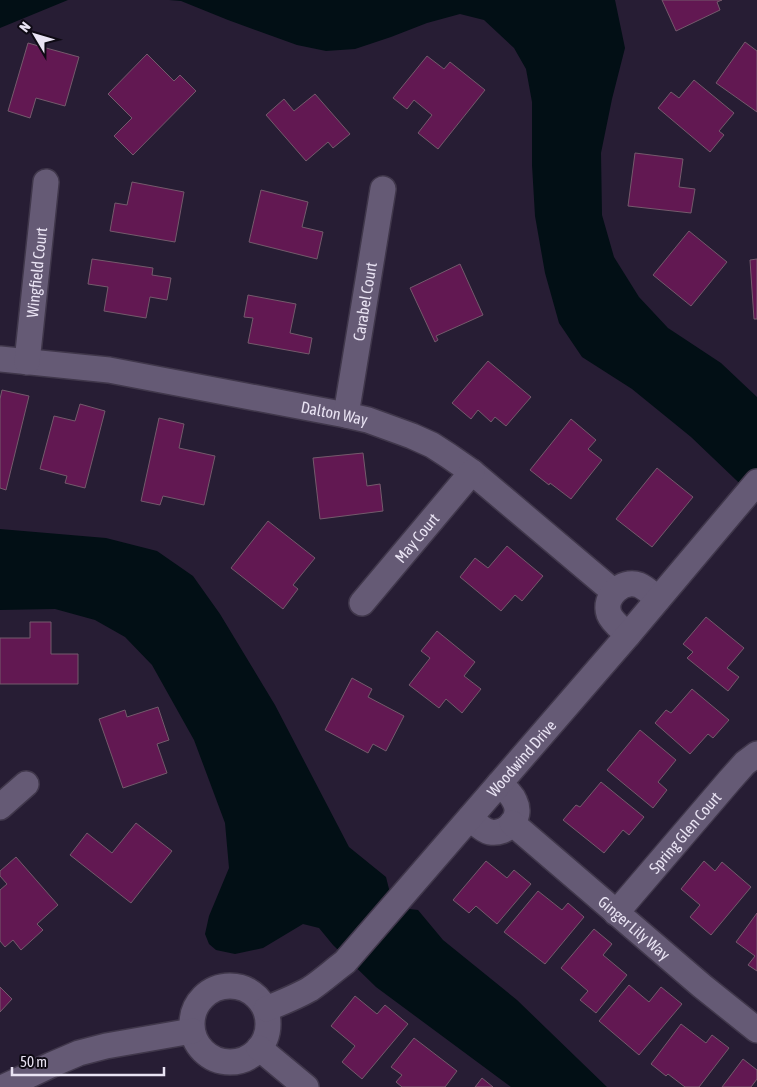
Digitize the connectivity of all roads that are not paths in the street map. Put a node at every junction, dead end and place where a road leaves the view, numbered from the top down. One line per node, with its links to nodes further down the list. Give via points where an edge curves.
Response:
1 (46, 182): 4 (street, Wingfield Court)
2 (383, 189): 5 (street, Carabel Court)
3 (0, 360): 4 (street, Dalton Way)
4 (27, 362): 5 (street, Dalton Way, via 109,370)
5 (346, 415): 6 (street, Dalton Way, via 368,420 432,445)
6 (472, 472): 8 (street, Dalton Way); 10 (street, May Court)
7 (751, 489): 9 (street, Woodwind Drive)
8 (614, 592): 9 (street, via 633,584 648,590); 11 (street, via 608,613)
9 (658, 599): 11 (street, Woodwind Drive)
10 (362, 603)
11 (628, 635): 14 (street, Woodwind Drive)
12 (757, 754): 18 (street, Spring Glen Court, via 729,780)
13 (26, 784): 15 (street)
14 (499, 784): 16 (street, Woodwind Drive); 17 (street, via 516,802 518,809)
15 (0, 807)
16 (470, 818): 17 (street, via 490,832 505,830); 19 (street, Woodwind Drive, via 345,962 311,988)
17 (512, 823): 18 (street, Ginger Lily Way)
18 (616, 913): 20 (street, Ginger Lily Way)
19 (266, 1009): 21 (street, via 248,990 236,986 221,987 209,992 198,1004 192,1016); 22 (street, via 268,1034)
20 (757, 1030)
21 (192, 1031): 22 (street, via 197,1044 217,1060 238,1062); 23 (street, via 79,1053)
22 (260, 1048): 24 (street)
23 (4, 1087)
24 (306, 1087)

